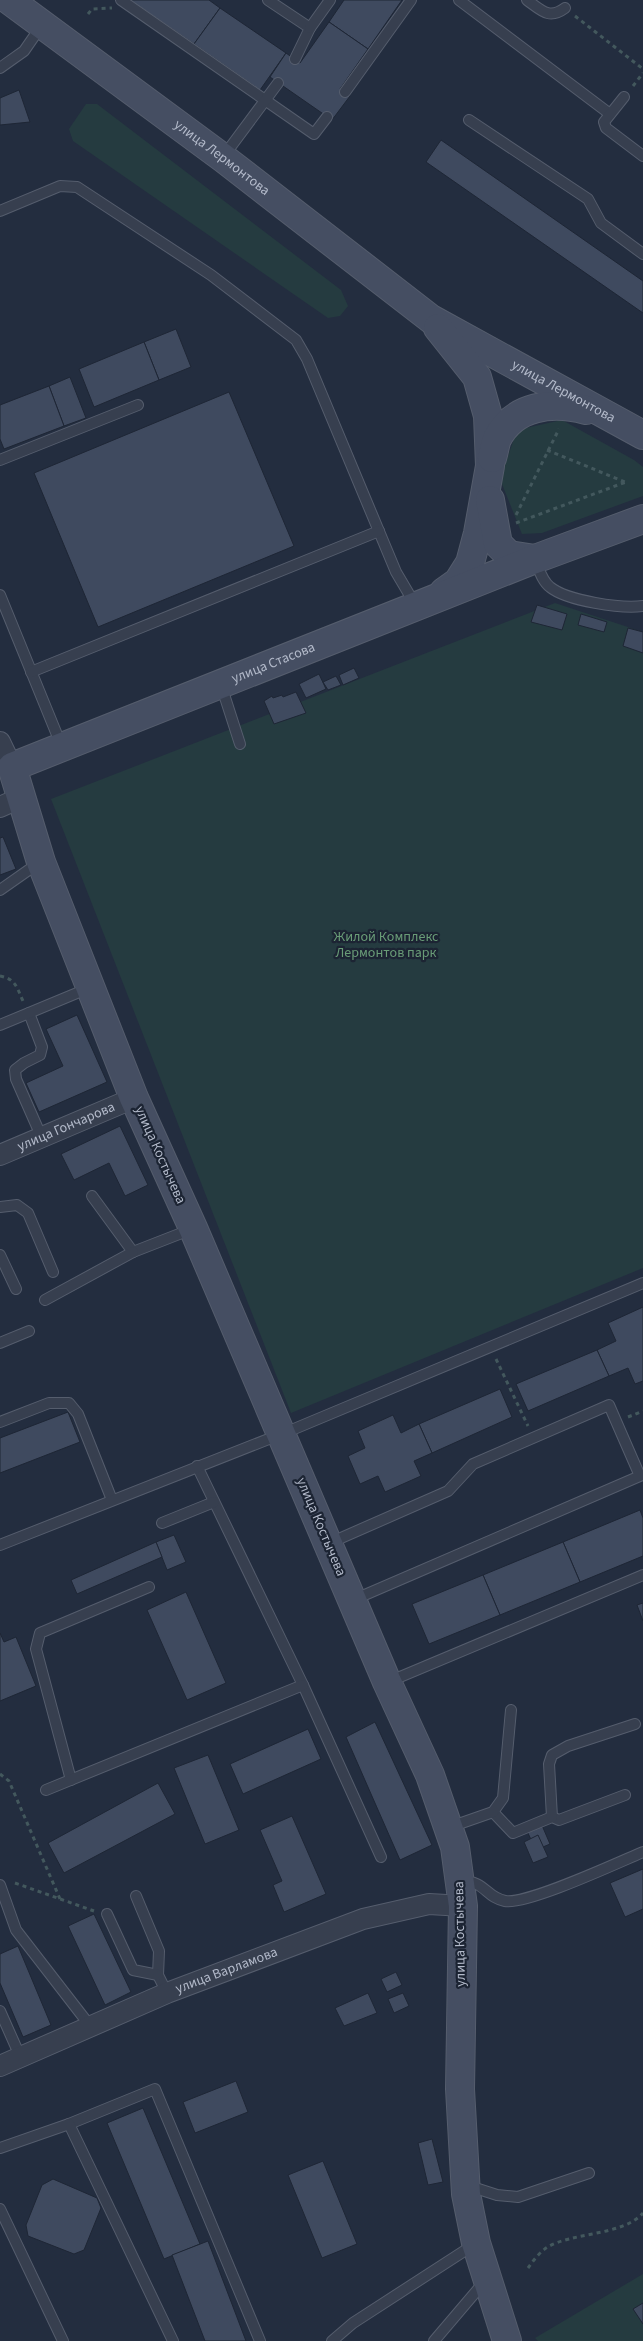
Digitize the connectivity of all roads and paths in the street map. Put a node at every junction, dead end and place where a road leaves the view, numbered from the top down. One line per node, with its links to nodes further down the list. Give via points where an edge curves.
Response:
1 (9, 0): 11 (street, улица Лермонтова)
2 (121, 0): 19 (lane)
3 (268, 0): 12 (lane)
4 (330, 0): 12 (lane)
5 (412, 0): 17 (lane)
6 (459, 0): 20 (lane)
7 (528, 0): 9 (lane, via 547,14 557,14)
8 (112, 8): 10 (path, via 92,8)
9 (565, 8): 15 (path)
10 (88, 14)
11 (42, 25): 14 (lane, via 24,51); 24 (street, улица Лермонтова)
12 (310, 28): 13 (lane)
13 (294, 59)
14 (0, 68)
15 (643, 69)
16 (278, 83): 19 (lane)
17 (345, 92)
18 (624, 97): 20 (lane)
19 (265, 99): 21 (lane, via 314,134); 24 (lane)
20 (610, 114): 23 (lane, via 604,122 606,128)
21 (327, 117)
22 (469, 120): 26 (lane, via 588,199 601,223)
23 (643, 156)
24 (222, 158): 27 (street, улица Лермонтова)
25 (0, 212): 35 (lane, via 60,186 77,187 211,275 296,340 307,359)
26 (643, 254)
27 (431, 319): 30 (street, улица Лермонтова); 33 (street, улица Лермонтова, via 477,377 488,416)
28 (138, 405): 32 (lane)
29 (560, 427): 31 (path)
30 (638, 434): 33 (street, via 585,409 557,405 533,408 512,418 497,439)
31 (547, 450): 31 (path, via 617,478 626,482 511,524)
32 (0, 460)
33 (490, 466): 36 (street, via 490,504 498,544 509,555); 38 (street, улица Лермонтова, via 470,563 458,582)
34 (643, 519): 36 (street, улица Стасова)
35 (379, 531): 38 (lane, via 396,572); 40 (lane)
36 (535, 559): 38 (street, улица Стасова); 39 (lane, via 550,587 568,596 626,608)
37 (0, 595): 40 (lane)
38 (423, 604): 41 (street, улица Стасова)
39 (643, 606)
40 (31, 672): 44 (lane)
41 (221, 684): 43 (lane); 44 (street, улица Стасова)
42 (0, 742): 45 (street, улица Костычева)
43 (240, 744)
44 (62, 747): 45 (street, улица Стасова)
45 (12, 767): 46 (street, улица Костычева)
46 (10, 803): 47 (street, улица Костычева)
47 (41, 862): 48 (lane); 50 (street, улица Костычева)
48 (0, 890)
49 (0, 976): 51 (path, via 16,982)
50 (92, 987): 51 (lane); 53 (street, улица Костычева)
51 (29, 1013): 52 (lane); 54 (lane, via 42,1047 40,1055 15,1070)
52 (0, 1025)
53 (134, 1098): 54 (street, улица Гончарова); 58 (street, улица Костычева)
54 (42, 1138): 55 (street, улица Гончарова)
55 (1, 1151)
56 (92, 1196): 59 (lane)
57 (0, 1207): 61 (lane, via 17,1205 28,1213)
58 (193, 1228): 59 (lane); 69 (street, улица Костычева)
59 (133, 1252): 64 (lane)
60 (0, 1255): 63 (lane)
61 (53, 1272)
62 (643, 1283): 67 (lane)
63 (16, 1289)
64 (44, 1300)
65 (29, 1331): 66 (lane)
66 (0, 1343)
67 (490, 1348): 69 (lane); 70 (path)
68 (0, 1422): 72 (lane, via 49,1403 69,1404 78,1414)
69 (281, 1434): 71 (lane); 76 (street, улица Костычева)
70 (534, 1438): 76 (lane, via 473,1464 448,1492); 79 (lane, via 609,1405 640,1476)
71 (197, 1466): 72 (lane); 73 (lane)
72 (112, 1500): 75 (lane)
73 (214, 1502): 74 (lane); 81 (lane)
74 (162, 1523)
75 (0, 1545)
76 (330, 1545): 79 (street, улица Костычева)
77 (643, 1576): 80 (lane)
78 (149, 1587): 85 (lane, via 40,1633 36,1649)
79 (352, 1601): 80 (street, улица Костычева)
80 (387, 1682): 90 (street, улица Костычева, via 430,1775)
81 (303, 1685): 85 (lane); 92 (lane)
82 (511, 1710): 88 (lane, via 503,1798)
83 (635, 1724): 89 (lane, via 568,1746 552,1755 549,1764)
84 (0, 1774): 96 (path, via 9,1782)
85 (71, 1780): 86 (lane)
86 (46, 1790)
87 (625, 1795): 89 (lane, via 559,1820)
88 (493, 1812): 89 (lane, via 513,1833); 90 (lane)
89 (552, 1817)
90 (449, 1827): 94 (street, улица Костычева, via 456,1847)
91 (643, 1852): 94 (lane, via 528,1899 506,1902 493,1897 472,1881)
92 (381, 1857)
93 (4, 1883): 96 (path); 101 (lane, via 16,1930)
94 (461, 1894): 99 (street, улица Варламова, via 364,1919); 107 (street, улица Костычева, via 460,2089)
95 (136, 1896): 98 (lane, via 160,1951)
96 (60, 1900): 97 (path)
97 (103, 1913): 98 (lane, via 133,1970)
98 (158, 1975): 99 (lane)
99 (167, 1993): 101 (street, улица Варламова)
100 (0, 2011): 102 (lane)
101 (91, 2027): 102 (street, улица Варламова)
102 (20, 2056): 103 (street, улица Варламова)
103 (0, 2066)
104 (69, 2124): 105 (lane); 114 (lane); 115 (lane, via 155,2089)
105 (0, 2148)
106 (589, 2173): 107 (lane, via 518,2197 497,2195)
107 (465, 2185): 110 (street, улица Костычева)
108 (0, 2209): 113 (lane)
109 (643, 2213): 111 (path, via 638,2219 608,2230 547,2247)
110 (476, 2243): 112 (street, улица Костычева); 116 (lane, via 353,2323)
111 (528, 2268)
112 (486, 2280): 117 (lane); 118 (street, улица Костычева)
113 (63, 2341)
114 (173, 2341)
115 (260, 2341)
116 (332, 2341)
117 (434, 2341)
118 (507, 2341)

